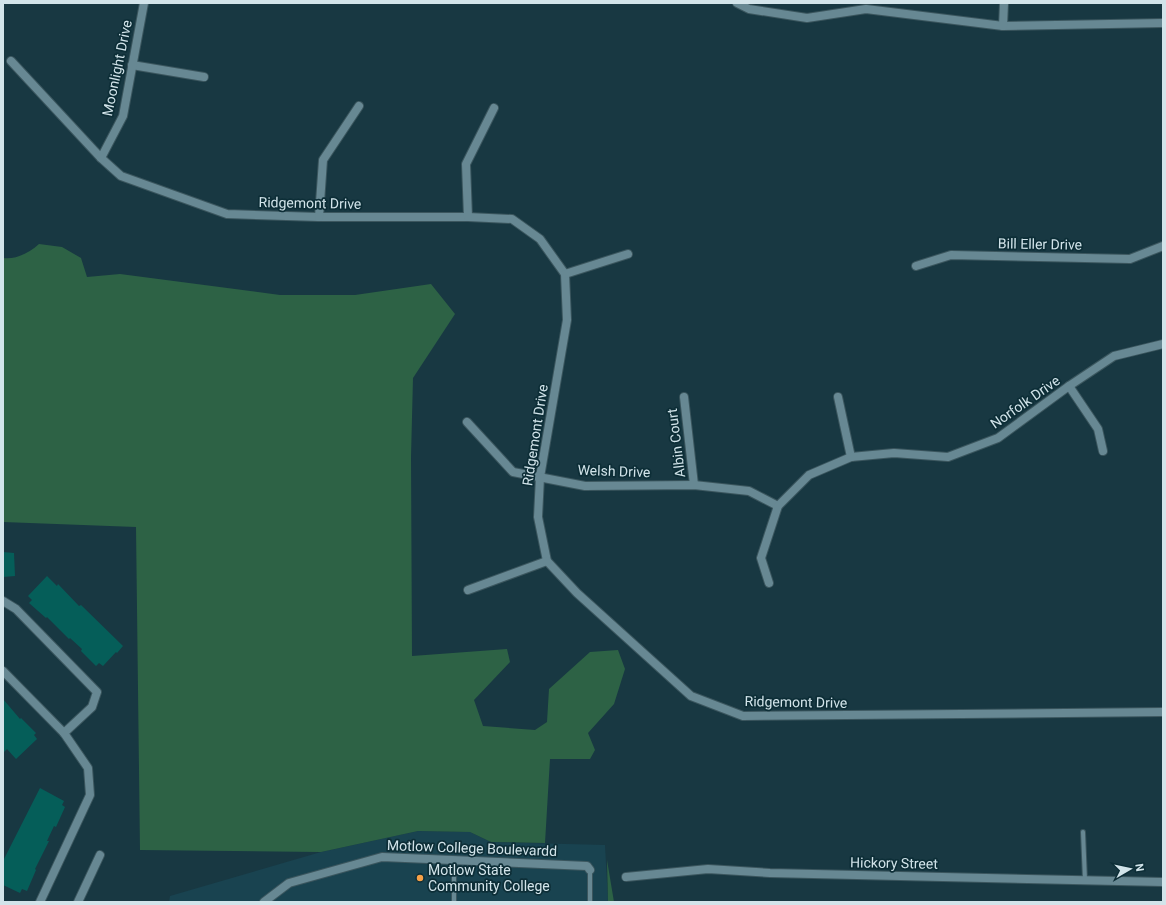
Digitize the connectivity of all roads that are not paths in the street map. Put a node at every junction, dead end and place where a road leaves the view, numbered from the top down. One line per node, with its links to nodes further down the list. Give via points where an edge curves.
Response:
1 (144, 3): 8 (street, Moonlight Drive)
2 (738, 3): 4 (street, via 749,9 807,18)
3 (1004, 3): 6 (street)
4 (866, 6): 6 (street)
5 (1163, 23): 6 (street)
6 (1003, 26)
7 (11, 61): 12 (street, Ridgemont Drive)
8 (132, 65): 9 (street); 12 (street, Moonlight Drive, via 122,116)
9 (204, 77)
10 (358, 106): 13 (street, via 323,160)
11 (494, 108): 14 (street, via 466,164)
12 (101, 158): 13 (street, Ridgemont Drive, via 121,176 228,214)
13 (319, 217): 14 (street, Ridgemont Drive)
14 (468, 217): 18 (street, Ridgemont Drive, via 512,219 540,239)
15 (1163, 246): 17 (street, Bill Eller Drive, via 1130,259 951,255)
16 (628, 254): 18 (street)
17 (916, 266)
18 (565, 274): 26 (street, Ridgemont Drive, via 567,320)
19 (1163, 344): 20 (street, Norfolk Drive, via 1114,356)
20 (1069, 386): 24 (street, via 1098,428); 25 (street, Norfolk Drive, via 998,438 948,457 894,453)
21 (684, 397): 27 (street, Albin Court)
22 (838, 397): 25 (street)
23 (467, 422): 26 (street, Welsh Drive, via 513,472)
24 (1103, 451)
25 (852, 457): 28 (street, Norfolk Drive, via 809,475)
26 (540, 477): 27 (street, Welsh Drive, via 585,486); 29 (street, Ridgemont Drive, via 538,517)
27 (694, 485): 28 (street, Welsh Drive, via 749,491)
28 (778, 506): 30 (street, Norfolk Drive, via 760,558)
29 (547, 561): 31 (street); 34 (street, Ridgemont Drive, via 577,593 691,696 743,716)
30 (769, 583)
31 (468, 590)
32 (3, 601): 35 (street, via 16,609 97,692 92,707)
33 (3, 671): 35 (street)
34 (1163, 712)
35 (64, 732): 43 (street, via 88,768 90,795)
36 (1083, 832): 41 (lane)
37 (100, 855): 44 (street)
38 (454, 860): 39 (street, Motlow College Boulevardd, via 587,866); 45 (street, Motlow College Boulevardd, via 382,857 289,883); 46 (lane)
39 (590, 870): 47 (lane)
40 (626, 877): 41 (street, Hickory Street, via 708,869 770,873)
41 (1085, 881): 42 (street, Hickory Street)
42 (1163, 882)
43 (40, 902)
44 (78, 902)
45 (264, 902)
46 (454, 902)
47 (590, 902)

